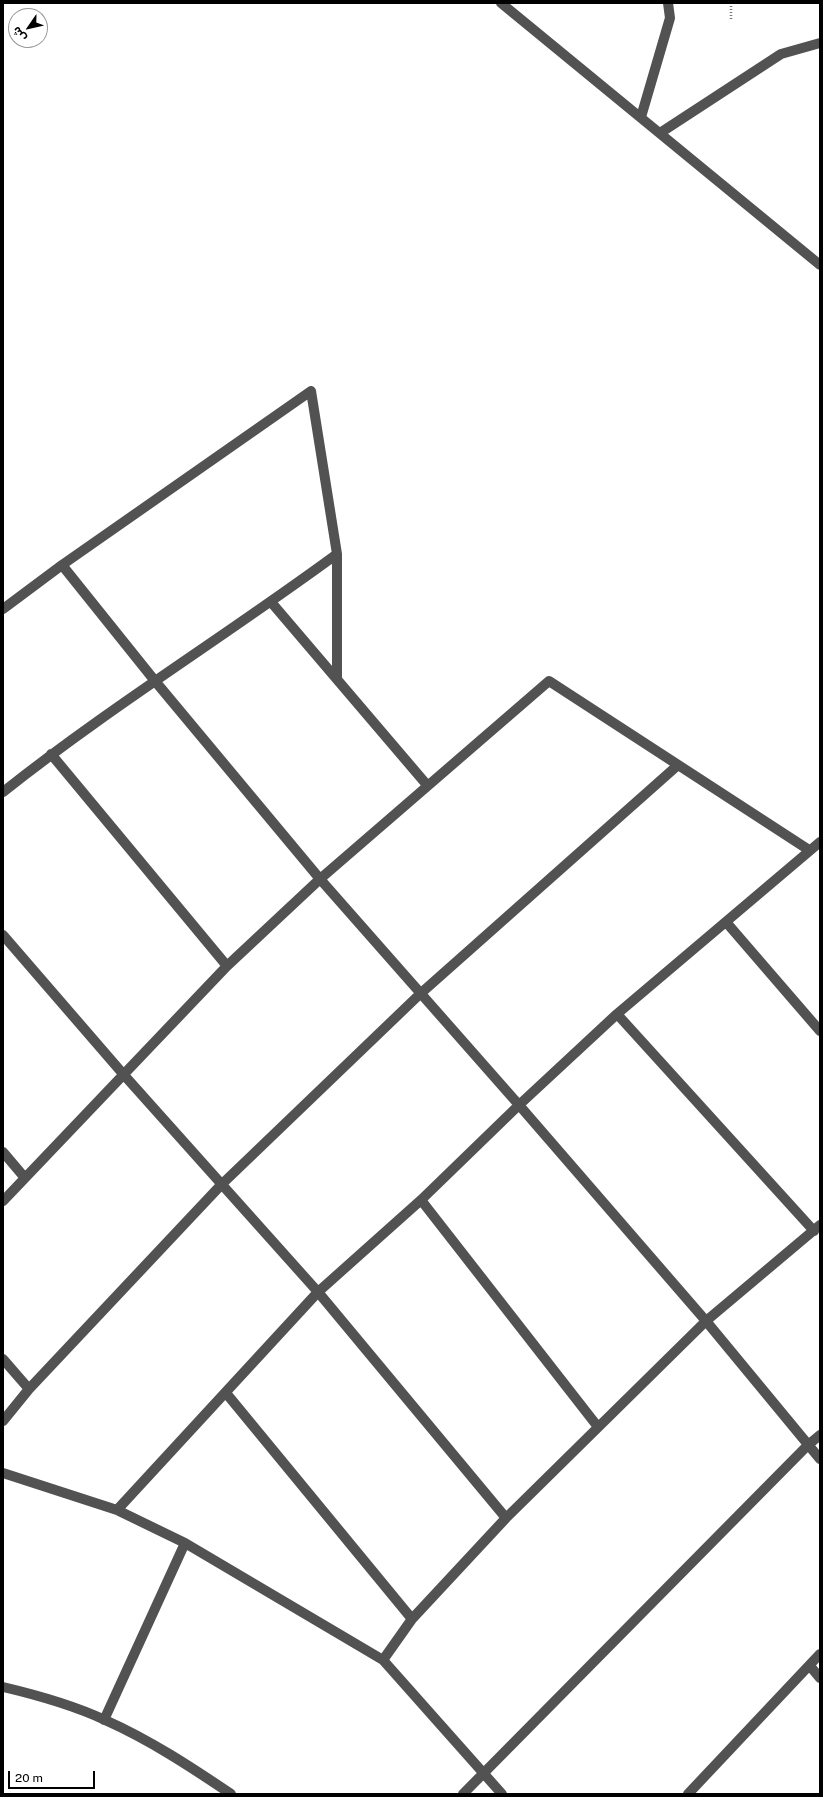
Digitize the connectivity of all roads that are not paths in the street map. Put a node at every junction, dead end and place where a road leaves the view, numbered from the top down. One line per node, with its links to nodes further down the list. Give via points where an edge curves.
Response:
1 (501, 3): 4 (street)
2 (668, 3): 4 (street, via 670,18)
3 (820, 42): 5 (street, via 781,54)
4 (641, 117): 5 (street)
5 (660, 134): 6 (street)
6 (820, 265)
7 (337, 554): 8 (street, via 311,391); 9 (street); 11 (street)
8 (62, 565): 10 (street); 12 (street)
9 (271, 602): 11 (street); 12 (street)
10 (3, 609)
11 (337, 679): 15 (street)
12 (155, 681): 13 (street); 19 (street)
13 (50, 754): 16 (street); 22 (street)
14 (678, 765): 15 (street, via 549,681); 18 (street); 23 (street)
15 (427, 785): 19 (street)
16 (3, 792)
17 (820, 842): 18 (street)
18 (809, 850): 20 (street)
19 (320, 880): 22 (street); 23 (street)
20 (726, 922): 24 (street); 25 (street)
21 (3, 935): 26 (street)
22 (227, 966): 26 (street)
23 (420, 994): 27 (street); 30 (street)
24 (617, 1014): 27 (street); 33 (street)
25 (820, 1031)
26 (124, 1075): 29 (street); 30 (street)
27 (519, 1105): 31 (street); 35 (street)
28 (3, 1152): 29 (street)
29 (25, 1178): 32 (street)
30 (222, 1185): 34 (street); 37 (street)
31 (421, 1200): 34 (street); 40 (street)
32 (3, 1201)
33 (817, 1228): 35 (street)
34 (318, 1292): 38 (street); 46 (street)
35 (706, 1321): 40 (street); 42 (street)
36 (3, 1359): 37 (street)
37 (29, 1389): 39 (street)
38 (226, 1393): 45 (street); 48 (street)
39 (3, 1421)
40 (598, 1427): 46 (street)
41 (820, 1435): 42 (street)
42 (808, 1445): 43 (street); 55 (street)
43 (820, 1459)
44 (3, 1473): 45 (street)
45 (117, 1510): 47 (street)
46 (506, 1518): 48 (street)
47 (185, 1543): 50 (street); 54 (street)
48 (412, 1619): 50 (street)
49 (820, 1654): 51 (street)
50 (383, 1660): 55 (street)
51 (810, 1666): 52 (street); 59 (street)
52 (820, 1678)
53 (3, 1686): 54 (street, via 37,1695)
54 (104, 1720): 56 (street, via 179,1759)
55 (484, 1772): 57 (street); 58 (street)
56 (231, 1794)
57 (463, 1794)
58 (502, 1794)
59 (688, 1794)

